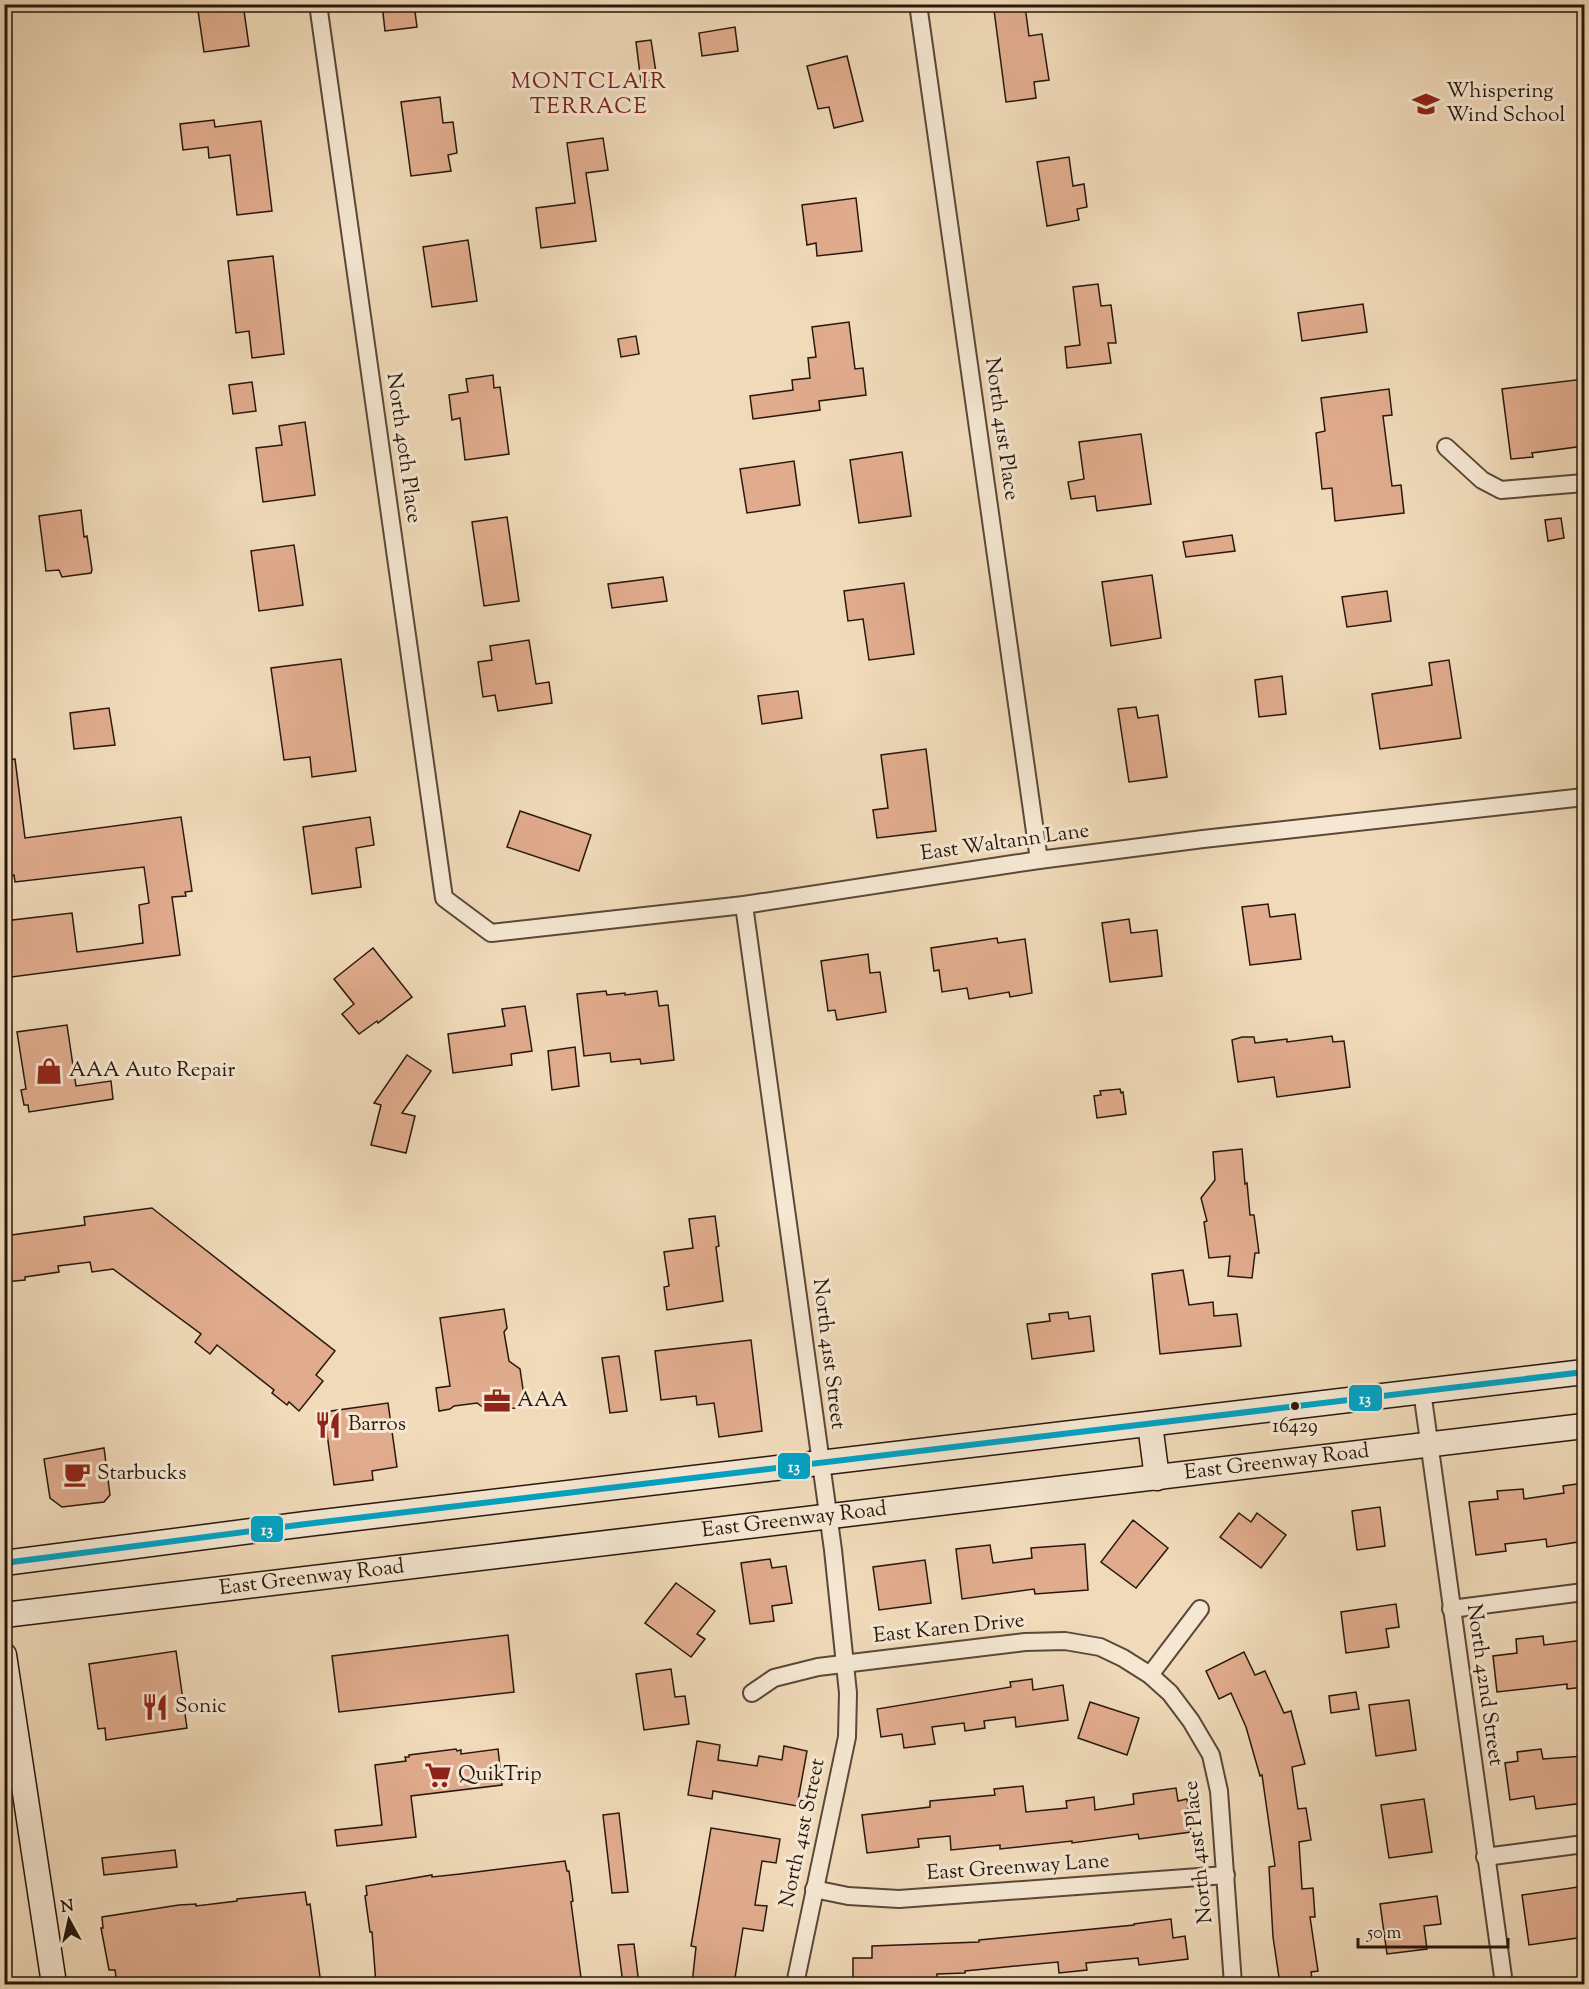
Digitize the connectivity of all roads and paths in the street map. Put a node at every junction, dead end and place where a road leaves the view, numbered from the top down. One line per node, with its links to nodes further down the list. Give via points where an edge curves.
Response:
1 (318, 4): 7 (street, North 40th Place)
2 (918, 4): 6 (street, North 41st Place)
3 (1446, 447): 4 (street, via 1482,480 1501,490)
4 (1584, 483)
5 (1584, 797): 6 (street, East Waltann Lane)
6 (1039, 860): 8 (street, East Waltann Lane)
7 (444, 898): 8 (street, East Waltann Lane, via 491,933)
8 (744, 905): 14 (street, North 41st Street)
9 (1584, 1372): 10 (main road)
10 (1422, 1391): 11 (main road); 13 (street, North 42nd Street)
11 (1150, 1424): 14 (main road); 15 (main road)
12 (1584, 1426): 13 (main road, East Greenway Road)
13 (1429, 1443): 15 (main road, East Greenway Road); 20 (street, North 42nd Street)
14 (820, 1463): 16 (street, North 41st Street); 17 (main road)
15 (1157, 1478): 16 (main road, East Greenway Road)
16 (828, 1516): 21 (main road, East Greenway Road); 23 (street, North 41st Street)
17 (4, 1563)
18 (1584, 1592): 20 (street)
19 (1200, 1609): 24 (street)
20 (1451, 1609): 27 (street, North 42nd Street)
21 (4, 1615)
22 (4, 1655): 30 (main road)
23 (845, 1663): 24 (street, East Karen Drive, via 1065,1641 1100,1647); 25 (street, East Karen Drive, via 774,1678); 29 (street, North 41st Street, via 846,1737)
24 (1150, 1675): 28 (street, North 41st Place, via 1170,1693 1211,1755 1219,1791)
25 (752, 1693)
26 (1584, 1844): 27 (street)
27 (1485, 1857): 33 (street, North 42nd Street)
28 (1226, 1875): 29 (street, East Greenway Lane, via 899,1899); 32 (street, North 41st Place)
29 (814, 1889): 31 (street, North 41st Street)
30 (54, 1984)
31 (795, 1984)
32 (1233, 1984)
33 (1504, 1984)

